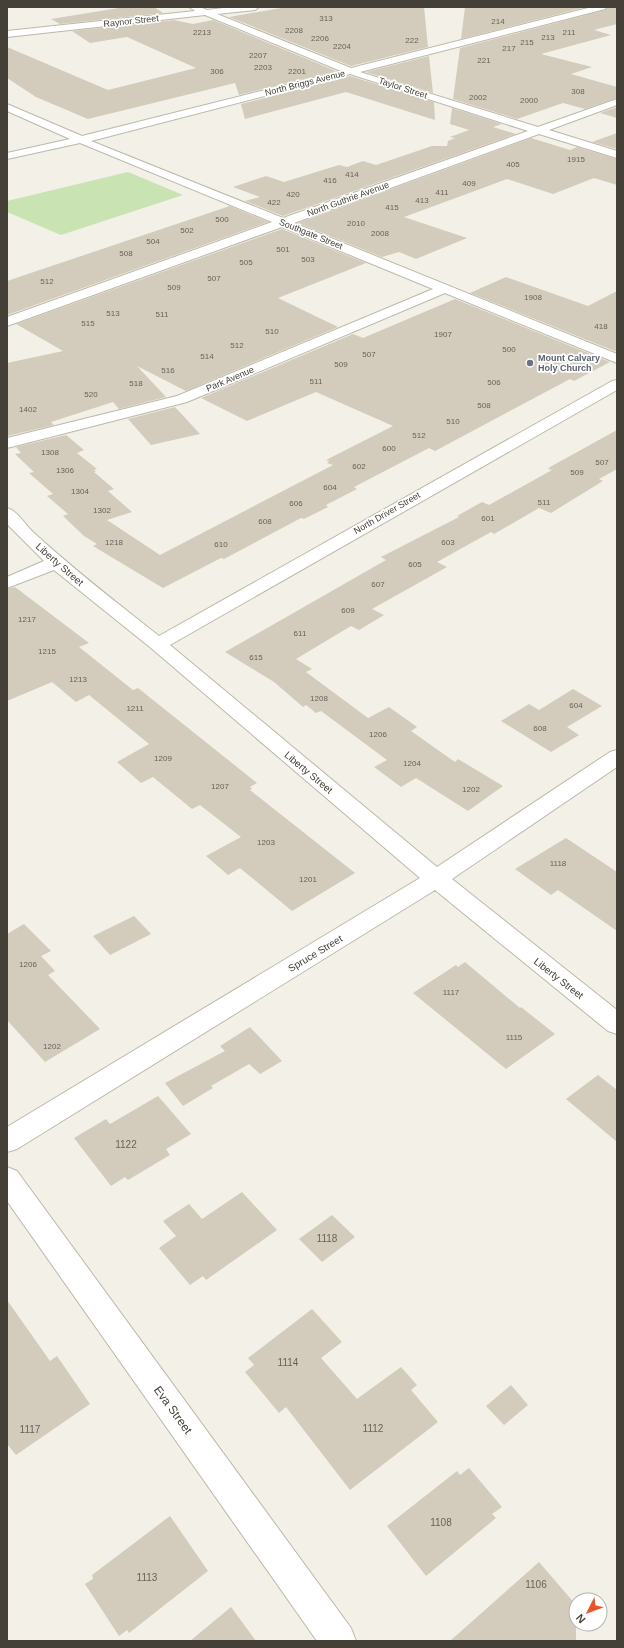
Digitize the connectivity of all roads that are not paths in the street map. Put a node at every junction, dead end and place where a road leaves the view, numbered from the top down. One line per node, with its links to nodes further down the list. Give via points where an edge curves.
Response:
1 (193, 7): 4 (street, Taylor Street)
2 (255, 7): 4 (street, Raynor Street)
3 (602, 7): 6 (street, North Briggs Avenue)
4 (207, 12): 5 (street, Raynor Street); 6 (street, Taylor Street)
5 (7, 34)
6 (352, 72): 9 (street, Taylor Street); 10 (street, North Briggs Avenue)
7 (617, 102): 9 (street, North Guthrie Avenue)
8 (7, 107): 10 (street, Southgate Street)
9 (538, 130): 11 (street, Taylor Street); 13 (street, North Guthrie Avenue)
10 (81, 140): 12 (street, North Briggs Avenue); 13 (street, Southgate Street)
11 (617, 155)
12 (7, 156)
13 (282, 223): 14 (street, Southgate Street); 15 (street, North Guthrie Avenue)
14 (444, 289): 16 (street, Southgate Street); 18 (street, Park Avenue, via 182,398)
15 (9, 321)
16 (617, 359)
17 (617, 384): 22 (street, North Driver Street)
18 (7, 443)
19 (7, 513): 20 (street, Liberty Street)
20 (56, 563): 21 (street); 22 (street, Liberty Street)
21 (7, 583)
22 (158, 644): 24 (street, Liberty Street)
23 (617, 757): 24 (street, Spruce Street)
24 (436, 879): 25 (street, Liberty Street); 26 (street, Spruce Street)
25 (617, 1024)
26 (7, 1141)
27 (7, 1179): 28 (street, Eva Street)
28 (338, 1641)

